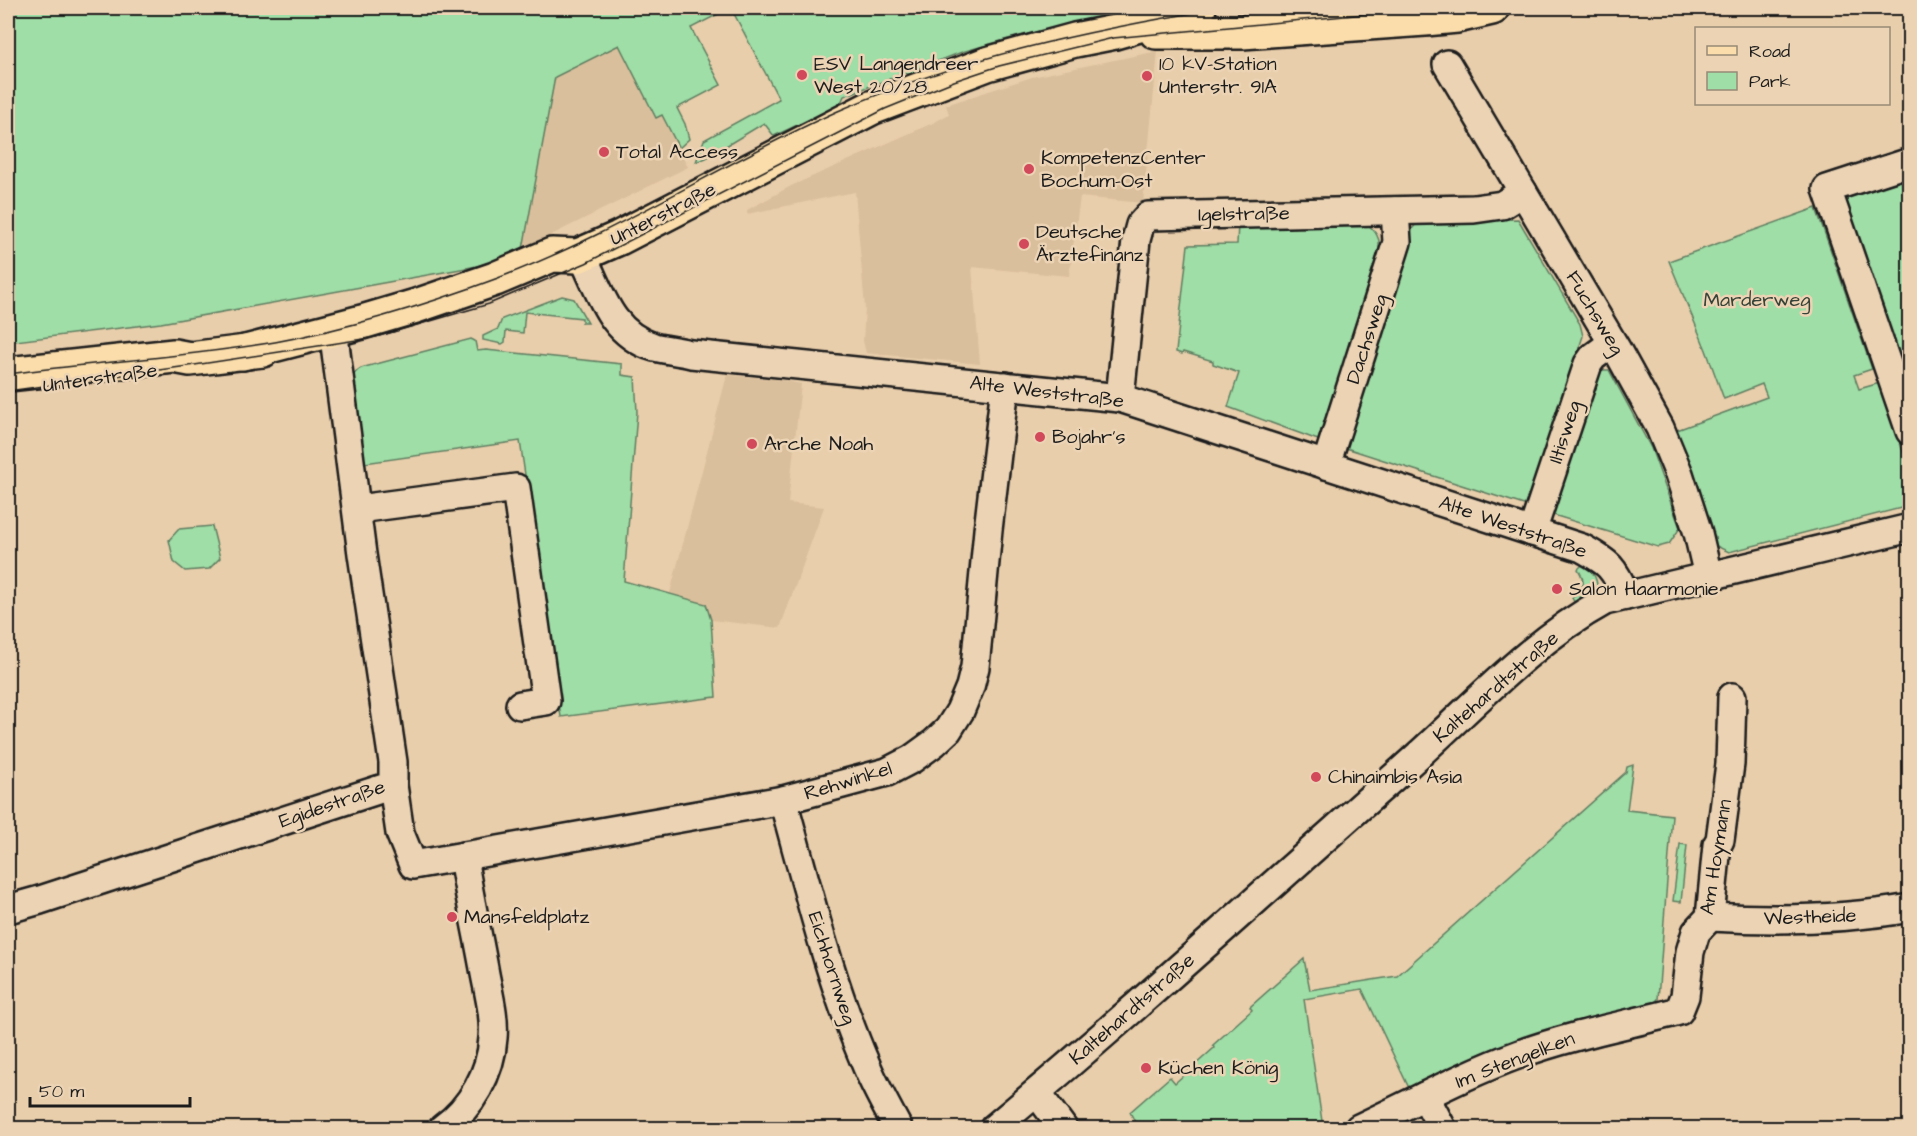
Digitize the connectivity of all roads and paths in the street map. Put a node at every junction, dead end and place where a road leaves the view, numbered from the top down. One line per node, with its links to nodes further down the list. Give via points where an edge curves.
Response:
1 (1199, 8): 3 (main road, Unterstraße)
2 (1492, 8): 3 (main road, Unterstraße, via 1457,16 1242,32)
3 (1115, 32): 8 (main road, Unterstraße, via 987,64 871,108)
4 (1447, 64): 6 (street, Fuchsweg)
5 (1910, 162): 16 (street, via 1827,189)
6 (1522, 192): 7 (street, Igelstraße, via 1502,205 1483,208); 10 (street, Fuchsweg)
7 (1395, 211): 15 (street, Igelstraße, via 1148,216 1140,225 1136,240); 17 (street, Dachsweg, via 1398,243)
8 (580, 255): 9 (main road, Unterstraße, via 552,255); 13 (street, Alte Weststraße, via 617,324 653,347)
9 (334, 335): 11 (main road, Unterstraße); 18 (street, Egidestraße)
10 (1612, 343): 20 (street, Iltisweg, via 1588,364); 21 (street, Fuchsweg, via 1660,428 1679,474)
11 (190, 359): 12 (main road, Unterstraße, via 174,356); 14 (main road, Unterstraße, via 176,368)
12 (8, 374)
13 (1005, 386): 15 (street, Alte Weststraße); 26 (street, Rehwinkel, via 975,667 960,711 934,743 887,772)
14 (8, 392)
15 (1120, 398): 17 (street, Alte Weststraße)
16 (1910, 431)
17 (1326, 465): 20 (street, Alte Weststraße)
18 (358, 509): 24 (street, via 516,488 546,701); 25 (street, Egidestraße)
19 (1910, 528): 21 (street, Kaltehardtstraße)
20 (1532, 532): 22 (street, Alte Weststraße, via 1605,560)
21 (1708, 576): 22 (street, Kaltehardtstraße)
22 (1626, 596): 32 (street, Kaltehardtstraße, via 1605,601 1539,644)
23 (1732, 696): 30 (street, Am Hoymann, via 1730,764)
24 (520, 705)
25 (393, 785): 27 (street, Rehwinkel, via 400,833 413,865); 29 (street, Egidestraße)
26 (783, 800): 27 (street, Rehwinkel); 35 (street, Eichhornweg, via 843,1006 866,1067)
27 (463, 856): 34 (street, via 490,1001 493,1038 476,1092)
28 (1910, 908): 30 (street, Westheide, via 1816,920)
29 (8, 909)
30 (1710, 917): 31 (street, Am Hoymann, via 1696,932 1686,996)
31 (1679, 1011): 33 (street, Im Stengelken, via 1549,1044)
32 (1037, 1093): 36 (street, Kaltehardtstraße); 37 (street)
33 (1425, 1096): 38 (street, Im Stengelken); 39 (street)
34 (443, 1128)
35 (898, 1128)
36 (994, 1128)
37 (1063, 1128)
38 (1359, 1128)
39 (1442, 1128)

